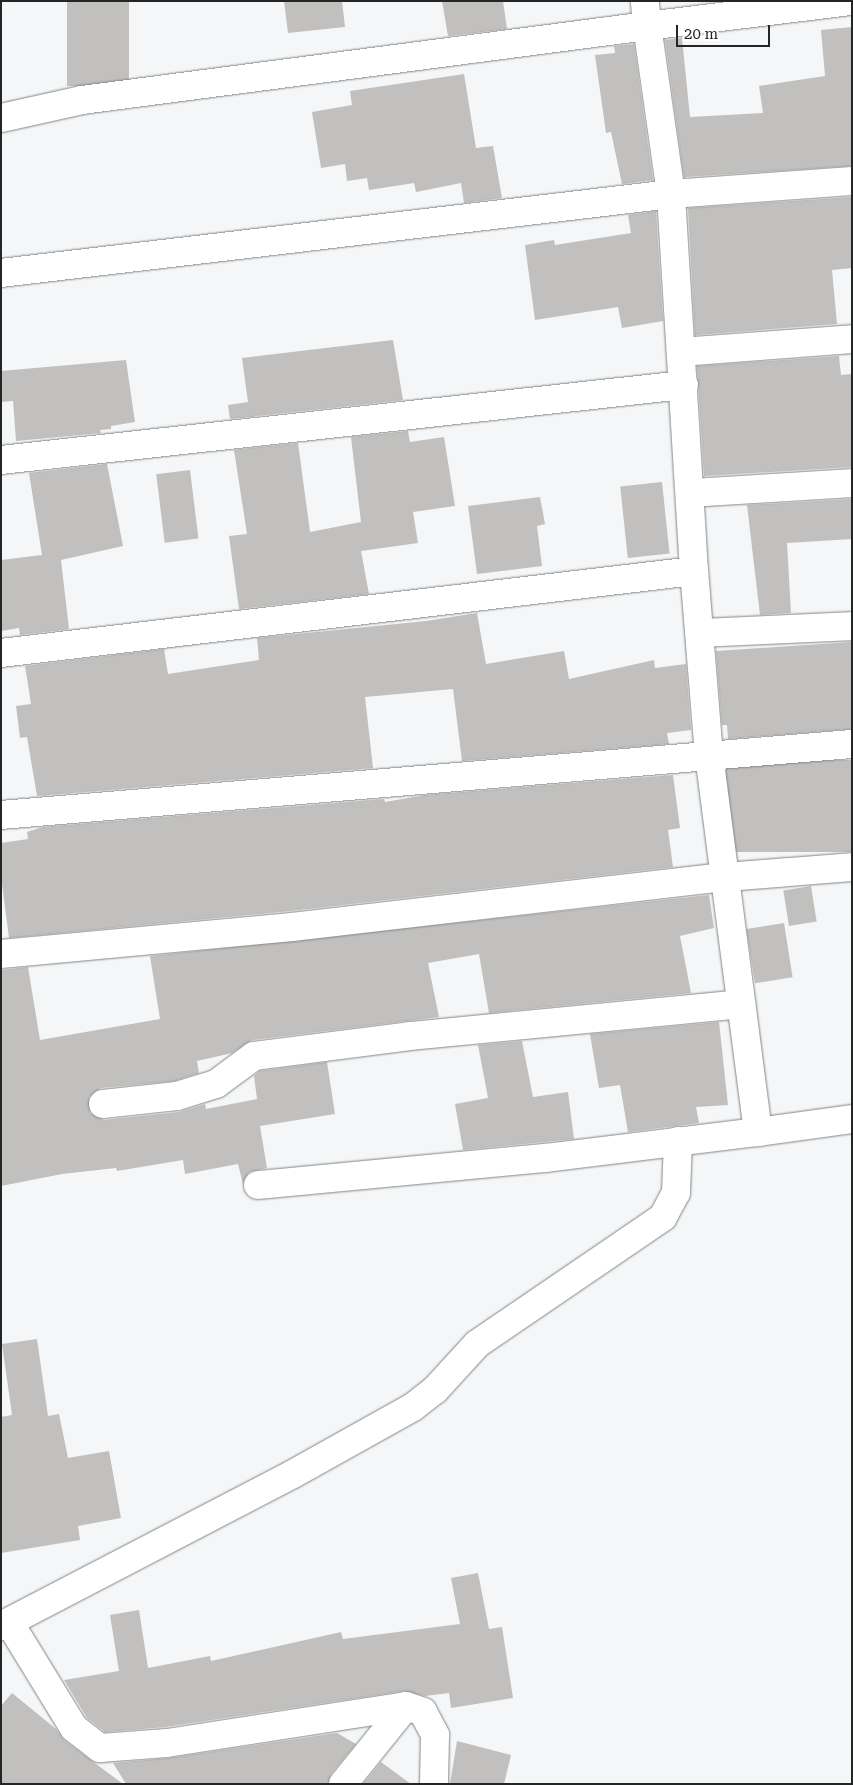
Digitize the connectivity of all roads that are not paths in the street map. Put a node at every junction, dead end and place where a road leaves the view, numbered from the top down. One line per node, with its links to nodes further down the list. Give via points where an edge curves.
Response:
1 (852, 1): 2 (street)
2 (646, 14): 3 (street, via 82,100); 5 (street)
3 (1, 118)
4 (852, 181): 5 (street)
5 (671, 194): 6 (street); 8 (street)
6 (1, 273)
7 (852, 339): 8 (street)
8 (680, 352): 9 (street)
9 (684, 385): 10 (street); 12 (street)
10 (1, 460)
11 (852, 484): 12 (street)
12 (690, 494): 13 (street)
13 (694, 571): 15 (street); 16 (street)
14 (852, 626): 15 (street)
15 (700, 634): 18 (street)
16 (1, 653)
17 (852, 744): 18 (street)
18 (709, 756): 19 (street); 21 (street)
19 (1, 815)
20 (852, 867): 21 (street)
21 (726, 877): 22 (street, via 292,926); 23 (street)
22 (1, 954)
23 (741, 1004): 24 (street, via 278,1052 254,1056 216,1084 177,1096); 26 (street)
24 (103, 1104)
25 (852, 1119): 26 (street)
26 (758, 1132): 27 (street)
27 (678, 1142): 28 (street); 29 (street, via 676,1193 663,1217 477,1344 435,1390 413,1407 293,1474)
28 (258, 1185)
29 (5, 1624): 30 (street, via 74,1728 100,1748 108,1750)
30 (406, 1706): 31 (street); 32 (street, via 423,1712 435,1735)
31 (343, 1784)
32 (434, 1784)

